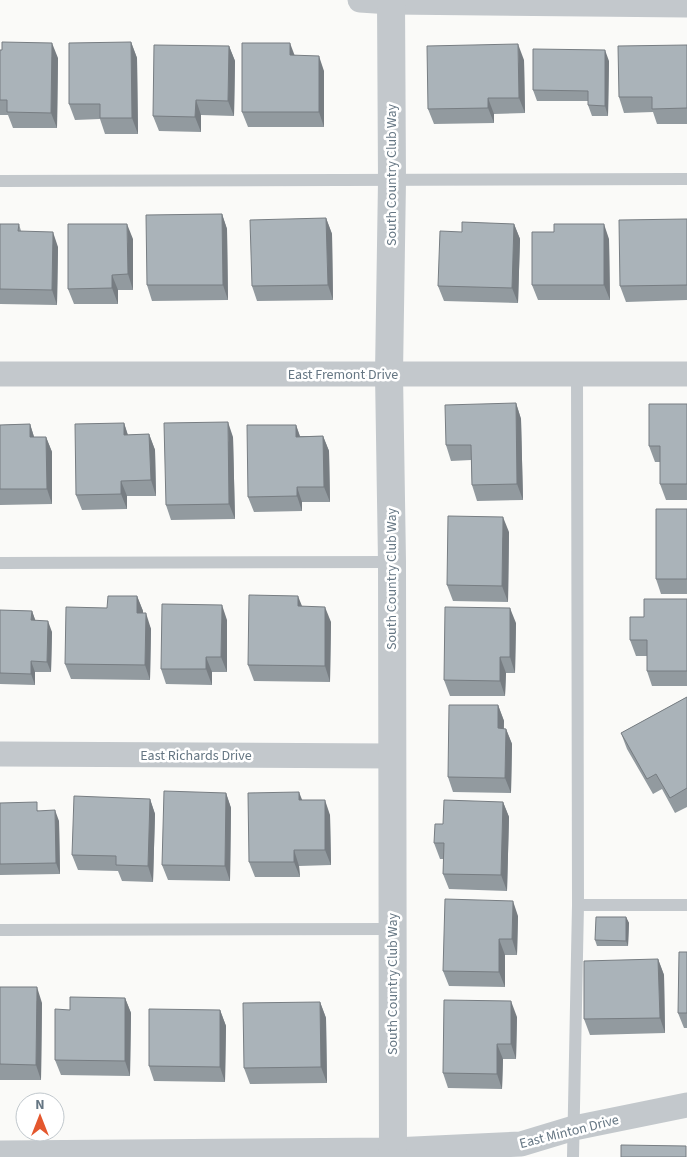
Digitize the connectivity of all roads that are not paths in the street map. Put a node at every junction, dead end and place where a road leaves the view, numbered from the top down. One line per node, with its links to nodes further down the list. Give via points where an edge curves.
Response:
1 (360, 0): 2 (street)
2 (391, 2): 3 (street); 6 (street, South Country Club Way)
3 (687, 5)
4 (687, 179): 6 (lane)
5 (0, 181): 6 (lane)
6 (392, 181): 8 (street, South Country Club Way)
7 (0, 374): 8 (street, East Fremont Drive)
8 (389, 374): 9 (street, East Fremont Drive); 11 (street, South Country Club Way)
9 (577, 374): 10 (street, East Fremont Drive); 15 (lane)
10 (687, 374)
11 (392, 562): 12 (lane); 14 (street, South Country Club Way)
12 (0, 563)
13 (0, 754): 14 (street, East Richards Drive)
14 (392, 756): 17 (street, South Country Club Way)
15 (578, 905): 16 (lane); 20 (lane)
16 (687, 905)
17 (392, 929): 18 (lane); 22 (street, South Country Club Way)
18 (0, 930)
19 (687, 1105): 20 (street, East Minton Drive)
20 (574, 1128): 22 (street, East Minton Drive, via 522,1144); 23 (lane)
21 (0, 1154): 22 (street, East Minton Drive)
22 (393, 1154)
23 (573, 1157)

